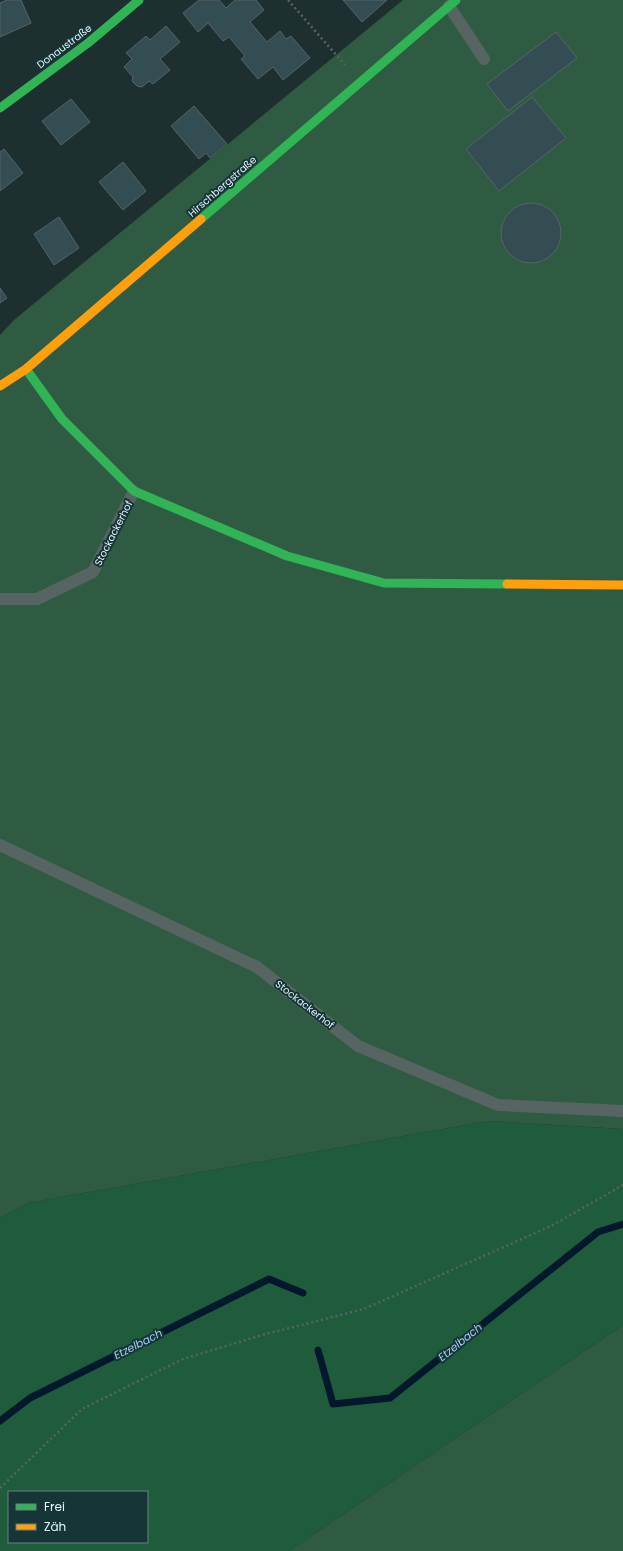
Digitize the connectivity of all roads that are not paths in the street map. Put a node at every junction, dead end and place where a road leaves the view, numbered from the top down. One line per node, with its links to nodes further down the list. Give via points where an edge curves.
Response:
1 (140, 0): 4 (street, Donaustraße, via 88,43)
2 (453, 3): 3 (lane); 5 (street, Hirschbergstraße)
3 (484, 59)
4 (0, 108)
5 (26, 369): 6 (street, Hirschbergstraße); 7 (street, via 62,419)
6 (0, 386)
7 (134, 491): 8 (street, via 287,556 384,583); 9 (lane, Stockackerhof, via 93,572 38,599)
8 (623, 585)
9 (0, 599)
10 (0, 845): 11 (lane, Stockackerhof, via 257,967 358,1046 498,1105)
11 (623, 1111)

